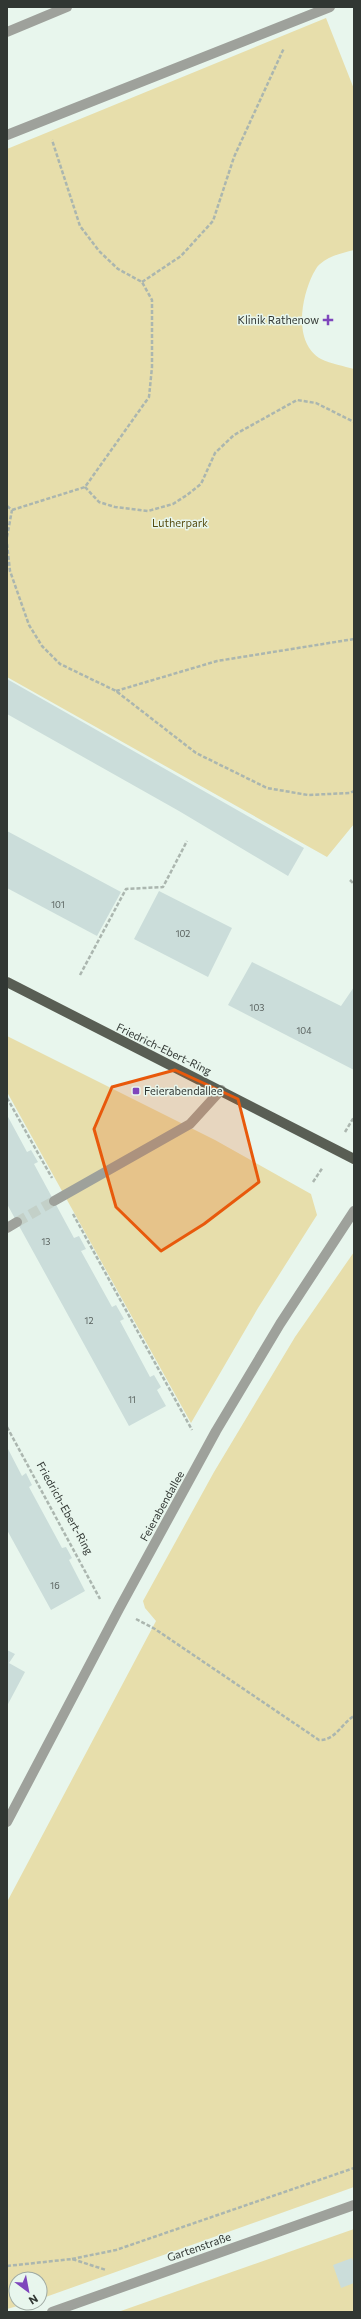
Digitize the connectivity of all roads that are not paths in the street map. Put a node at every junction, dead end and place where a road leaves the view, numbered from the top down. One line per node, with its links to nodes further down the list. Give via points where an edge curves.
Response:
1 (68, 7): 3 (street)
2 (330, 7): 4 (street)
3 (7, 32)
4 (7, 135)
5 (7, 982): 6 (main road, Friedrich-Ebert-Ring, via 153,1058)
6 (221, 1090): 7 (main road, Friedrich-Ebert-Ring); 8 (street, via 190,1124)
7 (354, 1159)
8 (59, 1199)
9 (354, 1211): 12 (street, Feierabendallee, via 280,1324 228,1411 119,1609)
10 (17, 1222): 11 (street)
11 (7, 1228)
12 (7, 1822)
13 (354, 2205): 14 (street, Gartenstraße)
14 (52, 2312)

